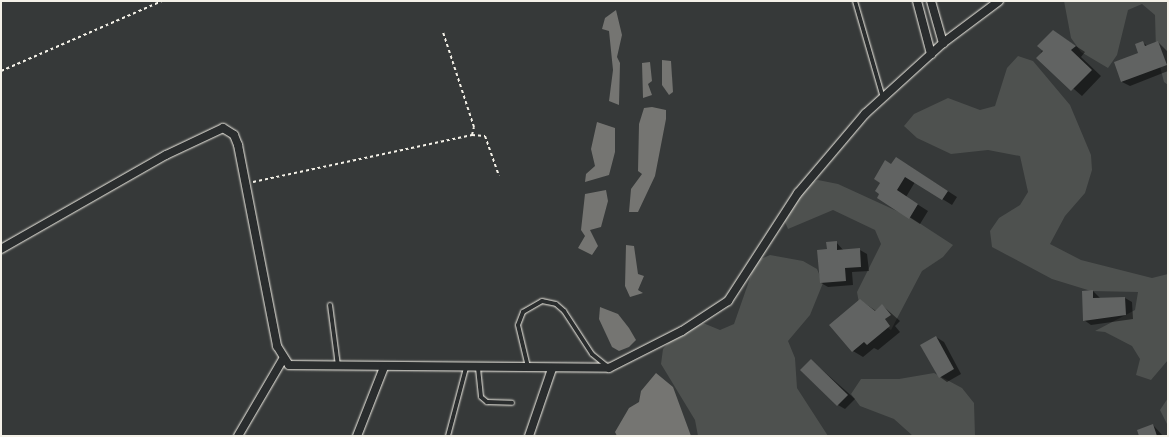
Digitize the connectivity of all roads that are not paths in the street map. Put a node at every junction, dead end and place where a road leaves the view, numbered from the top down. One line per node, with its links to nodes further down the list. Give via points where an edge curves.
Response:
1 (856, 1): 8 (lane)
2 (917, 1): 7 (street)
3 (931, 1): 6 (street)
4 (999, 1): 5 (street)
5 (988, 5): 6 (street)
6 (943, 43): 7 (street)
7 (931, 54): 8 (street)
8 (883, 98): 17 (street, via 798,193 728,301 682,331)
9 (1, 249): 11 (street, via 216,129 234,134 277,346)
10 (330, 305): 12 (lane)
11 (283, 359): 12 (street, via 293,366); 20 (street)
12 (338, 367): 13 (street)
13 (384, 367): 14 (street); 21 (street)
14 (466, 368): 15 (street); 22 (lane)
15 (478, 368): 16 (street); 19 (lane, via 481,397 487,402)
16 (528, 368): 17 (lane, via 518,325 523,312 542,301 556,304 564,311 592,354); 18 (street)
17 (609, 368): 18 (street)
18 (552, 369): 23 (street)
19 (512, 403)
20 (238, 436)
21 (357, 436)
22 (448, 436)
23 (529, 436)

